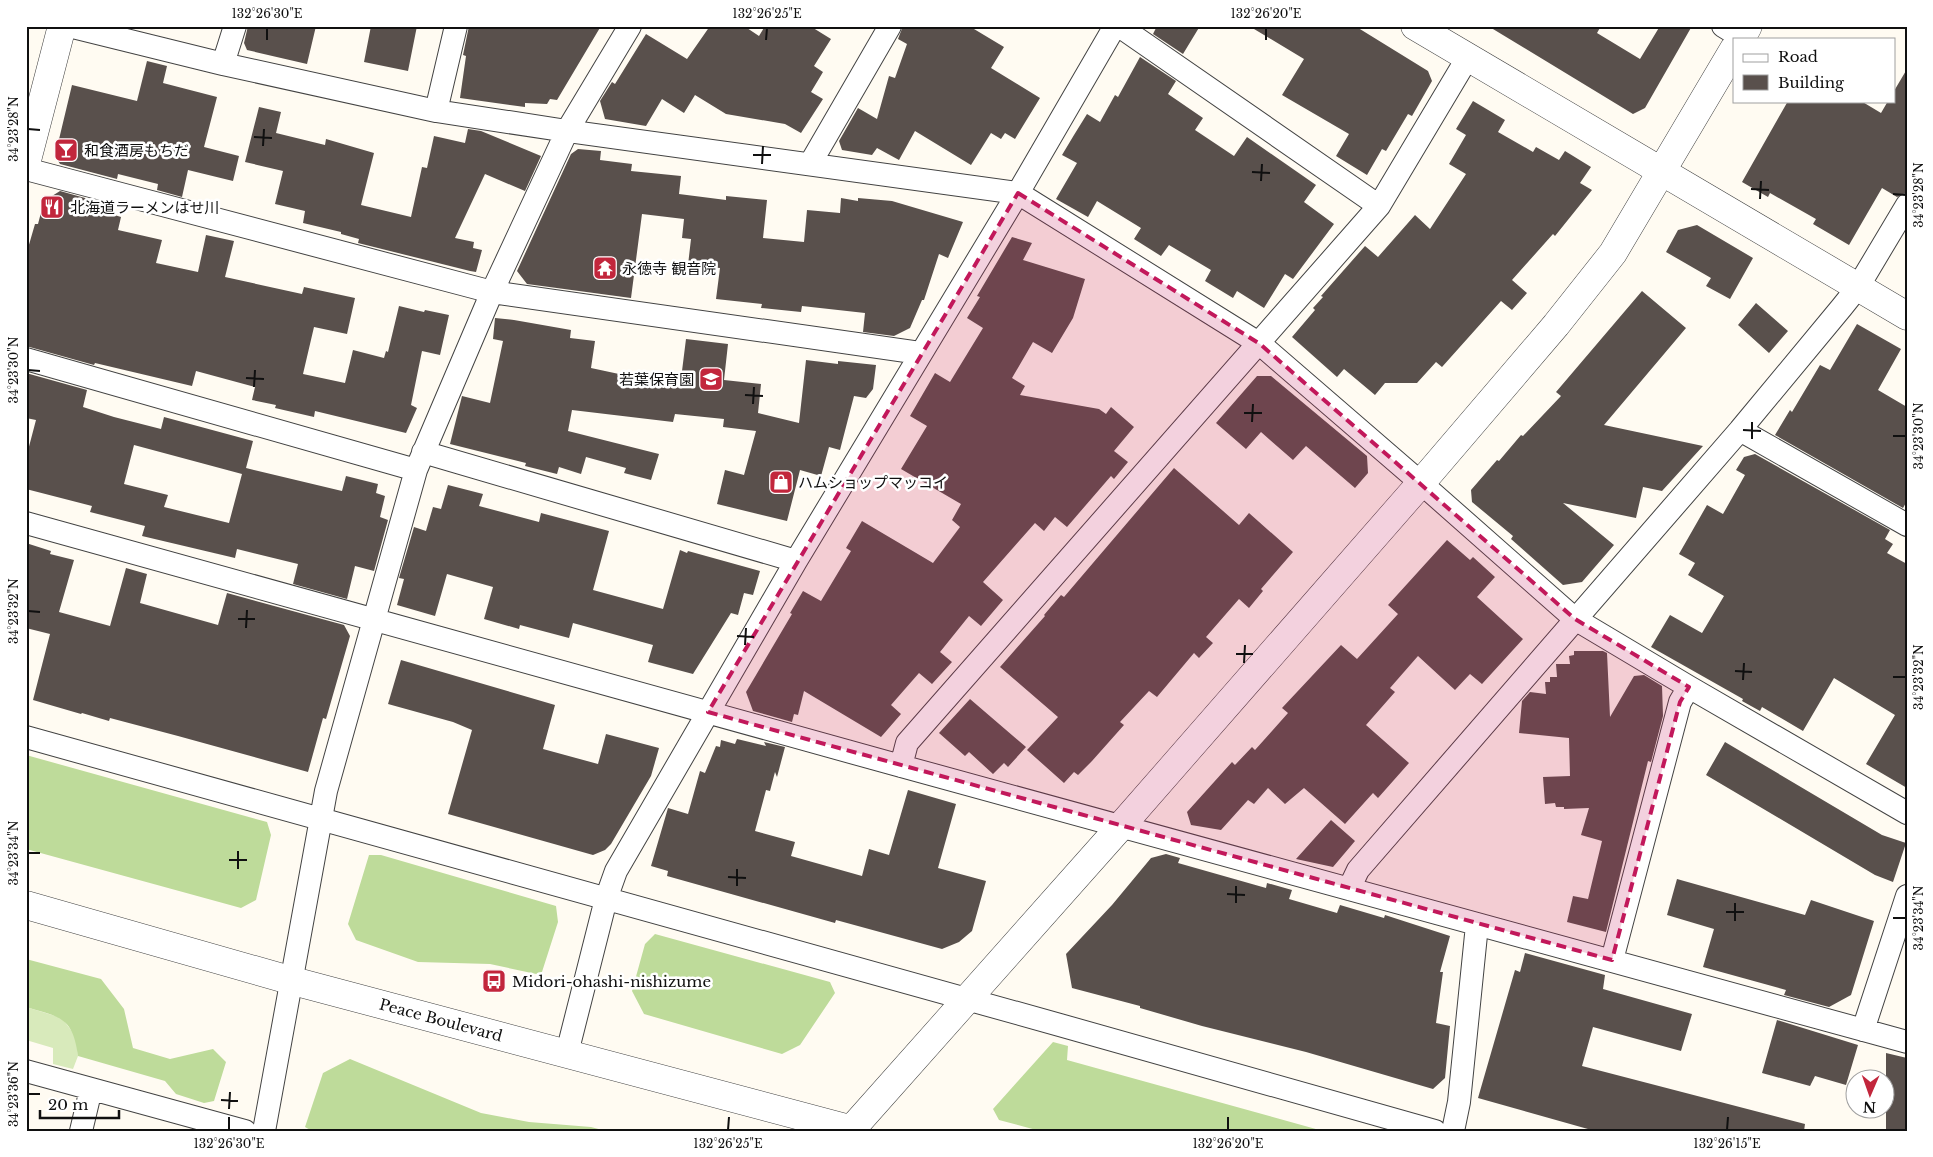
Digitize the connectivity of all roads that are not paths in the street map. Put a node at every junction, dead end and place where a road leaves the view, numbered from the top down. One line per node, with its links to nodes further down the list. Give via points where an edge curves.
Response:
1 (62, 26): 15 (street)
2 (69, 26): 12 (street)
3 (235, 26): 12 (street)
4 (456, 26): 13 (street)
5 (630, 26): 14 (street)
6 (890, 26): 16 (street)
7 (1115, 26): 19 (street)
8 (1120, 26): 21 (street)
9 (1415, 26): 11 (street)
10 (1733, 43): 18 (street)
11 (1468, 57): 18 (street); 21 (street)
12 (223, 64): 13 (street)
13 (436, 111): 14 (street)
14 (567, 131): 16 (street); 23 (street)
15 (26, 164)
16 (810, 164): 19 (street)
17 (26, 169): 23 (street)
18 (1663, 171): 22 (street); 30 (street, via 1613,253)
19 (1018, 193): 25 (street); 26 (street)
20 (1907, 205): 22 (street)
21 (1379, 206): 25 (street)
22 (1858, 287): 24 (street); 28 (street)
23 (492, 292): 26 (street); 29 (street)
24 (1907, 316)
25 (1260, 344): 30 (street); 39 (street, via 907,743)
26 (920, 353): 33 (street)
27 (26, 359): 29 (street)
28 (1740, 430): 32 (street); 34 (street)
29 (419, 461): 33 (street); 35 (street)
30 (1421, 482): 34 (street); 42 (street)
31 (26, 523): 35 (street)
32 (1907, 525)
33 (796, 560): 37 (street)
34 (1575, 618): 36 (street); 43 (street, via 1358,870)
35 (375, 620): 37 (street); 41 (street, via 326,791)
36 (1689, 687): 40 (street); 48 (street, via 1680,702)
37 (708, 712): 39 (street); 45 (street, via 616,870)
38 (26, 737): 41 (street)
39 (900, 766): 42 (street)
40 (1907, 813)
41 (321, 820): 45 (street); 49 (street)
42 (1122, 826): 43 (street); 50 (street)
43 (1349, 889): 47 (street)
44 (1907, 896): 51 (street)
45 (606, 899): 50 (street); 53 (street)
46 (26, 905): 49 (street, Peace Boulevard)
47 (1477, 925): 48 (street); 61 (street, via 1459,1102)
48 (1612, 960): 51 (street)
49 (293, 981): 53 (street, Peace Boulevard); 59 (street)
50 (969, 999): 56 (street); 60 (street)
51 (1863, 1030): 52 (street)
52 (1907, 1042)
53 (567, 1053): 56 (street, Peace Boulevard)
54 (26, 1071): 55 (street)
55 (91, 1089): 57 (street); 58 (street)
56 (853, 1130)
57 (81, 1131)
58 (245, 1131)
59 (264, 1131)
60 (1435, 1131)
61 (1453, 1131)

